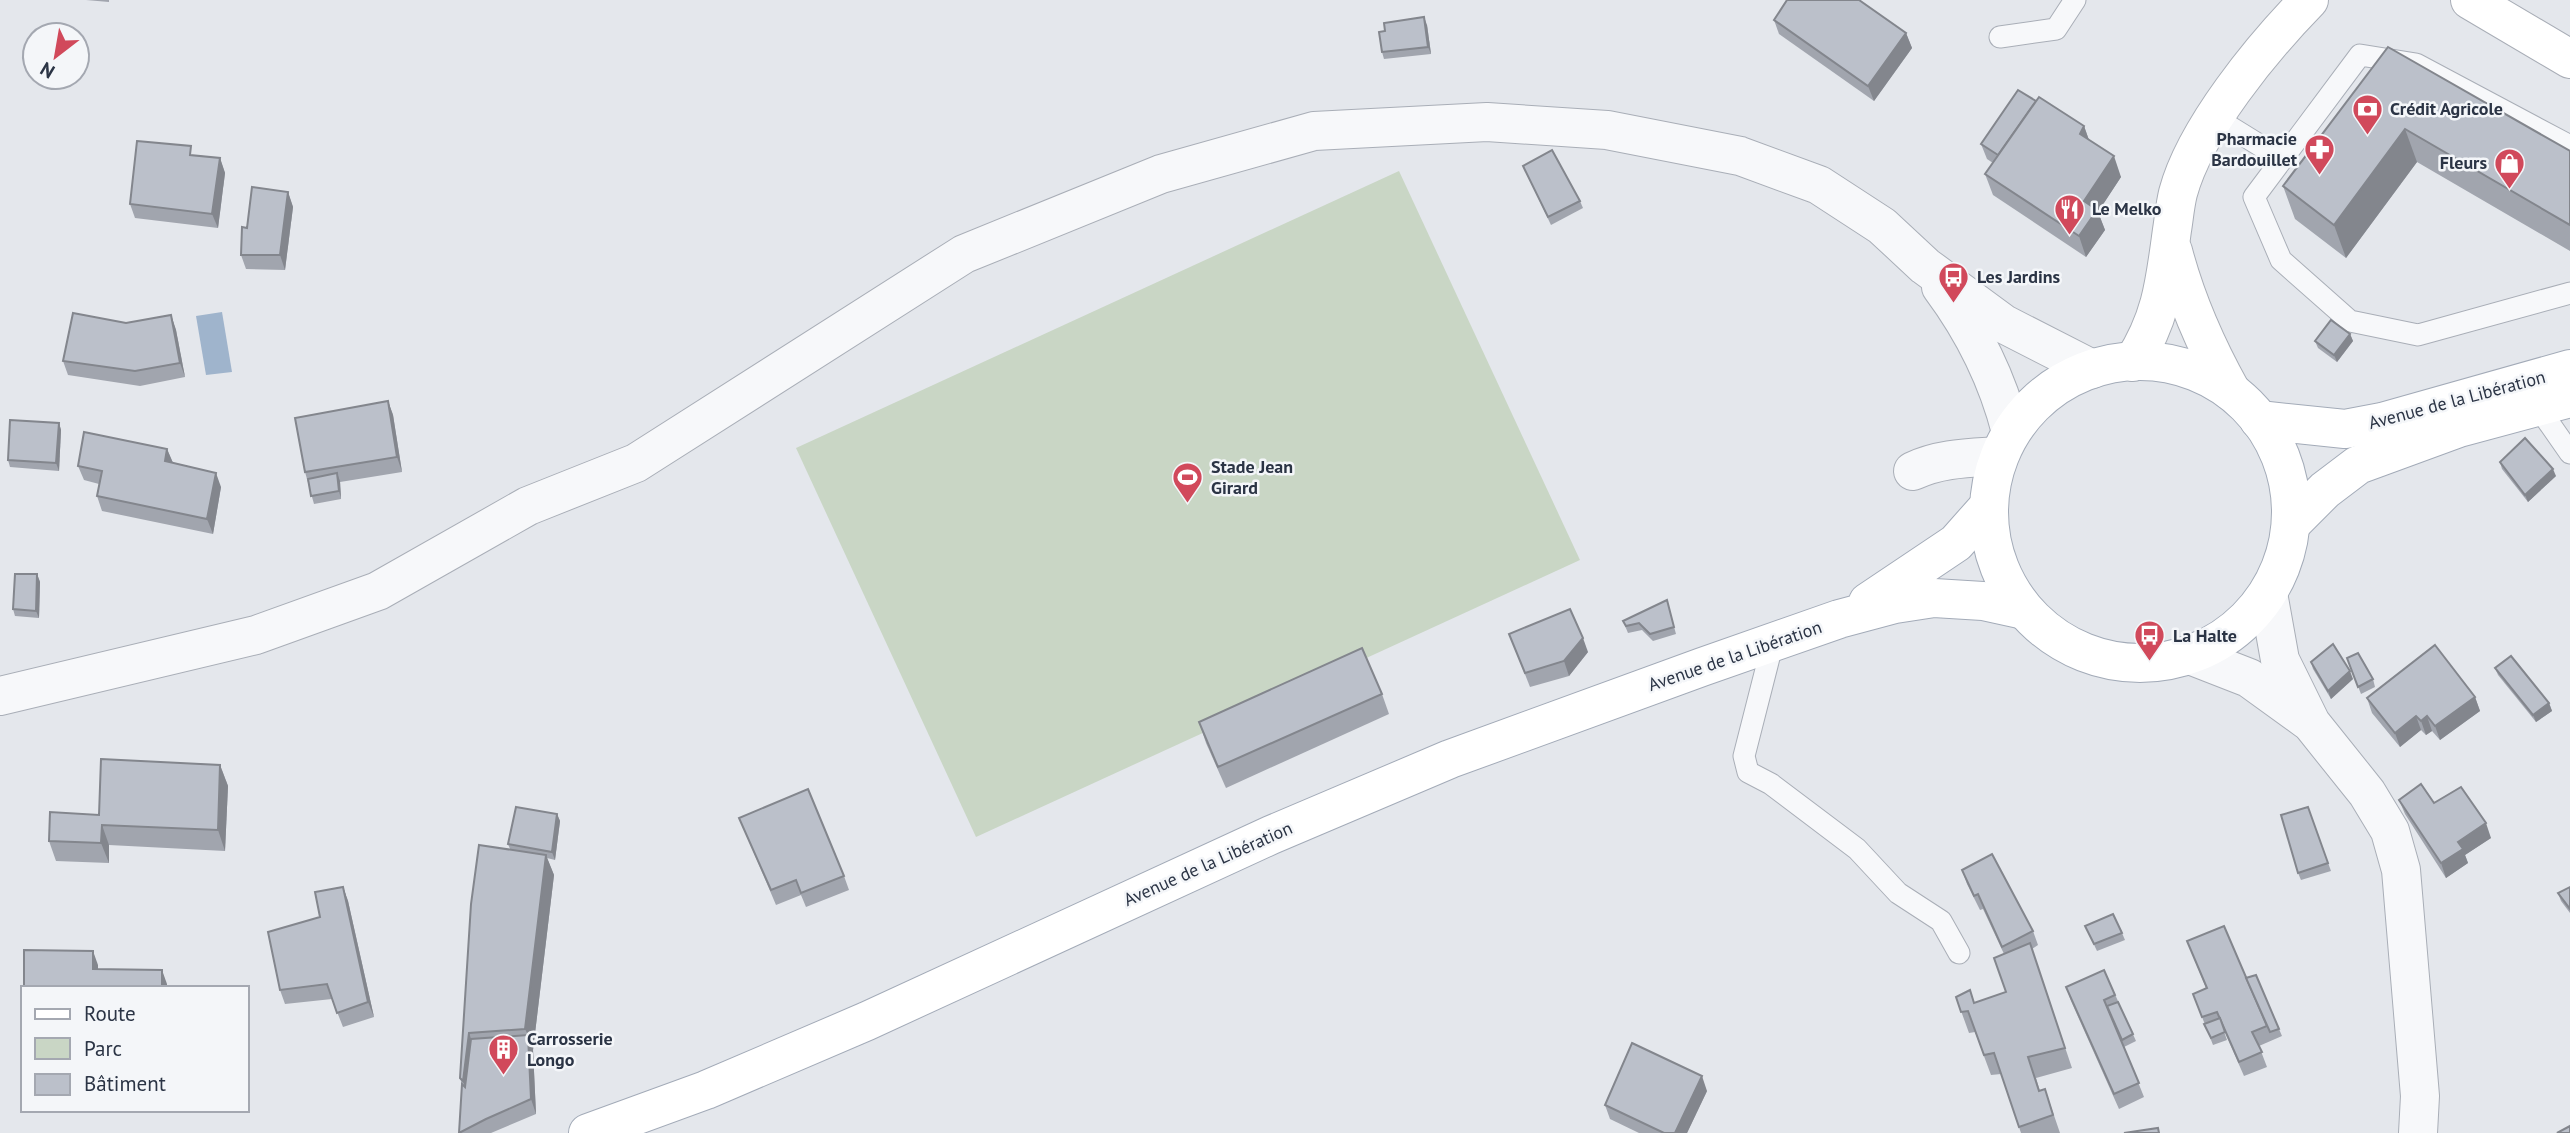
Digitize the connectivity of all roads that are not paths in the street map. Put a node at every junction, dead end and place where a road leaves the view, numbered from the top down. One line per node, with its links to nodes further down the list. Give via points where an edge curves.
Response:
1 (2075, 0): 5 (lane, via 2056,29)
2 (2309, 0): 4 (main road)
3 (2470, 0): 6 (main road)
4 (2275, 16): 7 (main road)
5 (2000, 37)
6 (2570, 60)
7 (2214, 117): 9 (lane); 10 (main road, via 2194,150 2178,193)
8 (2570, 146): 9 (lane, via 2416,64 2360,55)
9 (2282, 159): 12 (lane, via 2254,197 2259,210 2281,260 2350,321 2418,335)
10 (2171, 242): 13 (main road, via 2164,292 2149,336); 16 (main road, via 2193,316)
11 (1925, 266): 14 (street, via 2004,324); 19 (street, via 1954,304 2004,402); 29 (street, via 1882,226 1819,185 1740,156 1607,130 1487,122 1314,131 1161,174 964,254 636,463 528,506 378,591 256,635)
12 (2570, 293)
13 (2133, 362): 14 (main road); 16 (main road, via 2184,368)
14 (2092, 369): 19 (main road, via 2061,383 2033,405)
15 (2570, 369): 17 (main road, Avenue de la Libération)
16 (2231, 391): 18 (main road)
17 (2544, 395): 18 (main road, Avenue de la Libération, via 2345,429); 20 (lane); 23 (main road, Avenue de la Libération, via 2358,465)
18 (2259, 420): 23 (main road, via 2278,449 2288,483)
19 (2005, 444): 21 (street); 22 (main road)
20 (2570, 453)
21 (1913, 471)
22 (1988, 506): 25 (main road, via 1992,544 2004,578); 26 (main road, Avenue de la Libération, via 1956,543)
23 (2291, 524): 24 (main road, via 2280,569)
24 (2268, 593): 28 (main road, via 2234,631); 30 (street, via 2280,660)
25 (2024, 610): 26 (main road, Avenue de la Libération, via 1983,601 1934,598); 28 (main road, via 2050,634 2115,662 2150,663)
26 (1839, 619): 27 (main road, Avenue de la Libération)
27 (1773, 642): 31 (lane, via 1744,756 1748,772 1857,849 1898,893 1941,921); 32 (main road, Avenue de la Libération, via 1450,759 1259,840 867,1021 706,1090)
28 (2190, 655): 30 (street, via 2249,678)
29 (0, 696)
30 (2311, 723): 33 (street, via 2390,831 2401,870 2420,1096)
31 (1959, 953)
32 (588, 1133)
33 (2418, 1133)

